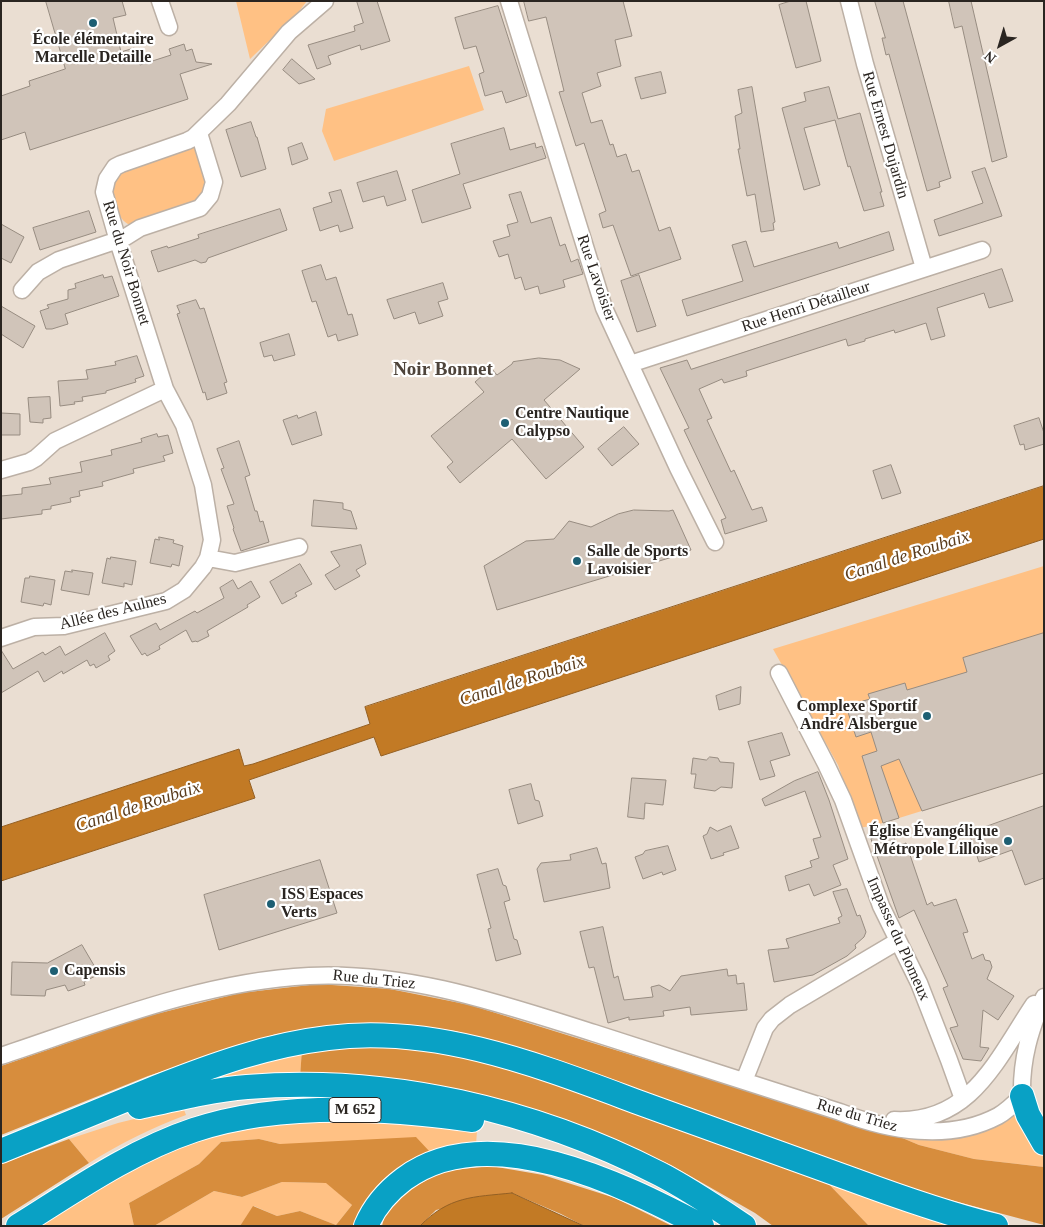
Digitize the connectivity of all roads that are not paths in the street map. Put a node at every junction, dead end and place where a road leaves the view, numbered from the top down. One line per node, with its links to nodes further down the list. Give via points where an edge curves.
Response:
1 (160, 1): 5 (street)
2 (325, 1): 6 (street, Rue du Noir Bonnet, via 289,32)
3 (509, 1): 11 (street, Rue Lavoisier, via 604,308)
4 (849, 1): 9 (street, Rue Ernest Dujardin)
5 (169, 27)
6 (199, 133): 7 (street, via 214,182 206,202 200,208 140,228); 7 (street, Rue du Noir Bonnet, via 187,142 115,167 110,173 104,192)
7 (118, 241): 10 (street, via 47,266); 12 (street, Rue du Noir Bonnet)
8 (982, 250): 9 (street, Rue Henri Détailleur)
9 (924, 268): 11 (street, Rue Henri Détailleur)
10 (22, 290)
11 (630, 364): 14 (street, Rue Lavoisier)
12 (165, 389): 13 (street, via 55,442 29,462); 16 (street, Allée des Aulnes, via 184,425 202,480 212,540)
13 (1, 470)
14 (715, 542)
15 (299, 547): 16 (street, via 235,563)
16 (208, 558): 17 (street, Allée des Aulnes, via 192,583 166,601 64,626 34,627)
17 (1, 638)
18 (779, 673): 19 (street, Impasse du Plomeux, via 843,800 881,906)
19 (898, 941): 23 (street, via 772,1019 765,1028); 25 (street, Impasse du Plomeux, via 919,983)
20 (1044, 989): 25 (street, via 988,1074)
21 (1044, 997): 24 (street, via 1025,1048)
22 (1, 1056): 23 (street, Rue du Triez, via 202,992 274,979 341,976 398,980 486,1000)
23 (744, 1081): 26 (street, Rue du Triez)
24 (1022, 1096): 26 (street, Rue du Triez, via 992,1118 958,1129 925,1132 890,1128); 27 (highway, via 1028,1115)
25 (962, 1099): 26 (street, via 942,1113 916,1119 888,1120)
26 (840, 1112)
27 (1044, 1143)
28 (1, 1153): 29 (highway, via 99,1119 182,1097 246,1087 308,1084 432,1096 506,1114 621,1156 661,1175); 34 (highway, via 123,1101 245,1055 328,1038 400,1036 447,1042 506,1056 899,1197)
29 (705, 1202): 30 (highway, M 652, via 586,1152 502,1127 440,1115 320,1110 260,1116 194,1130 124,1162); 33 (highway, M 652)
30 (18, 1226)
31 (366, 1226): 32 (highway, via 393,1187 412,1173 433,1163 487,1153 555,1164 592,1175)
32 (702, 1226)
33 (744, 1226)
34 (996, 1226)

